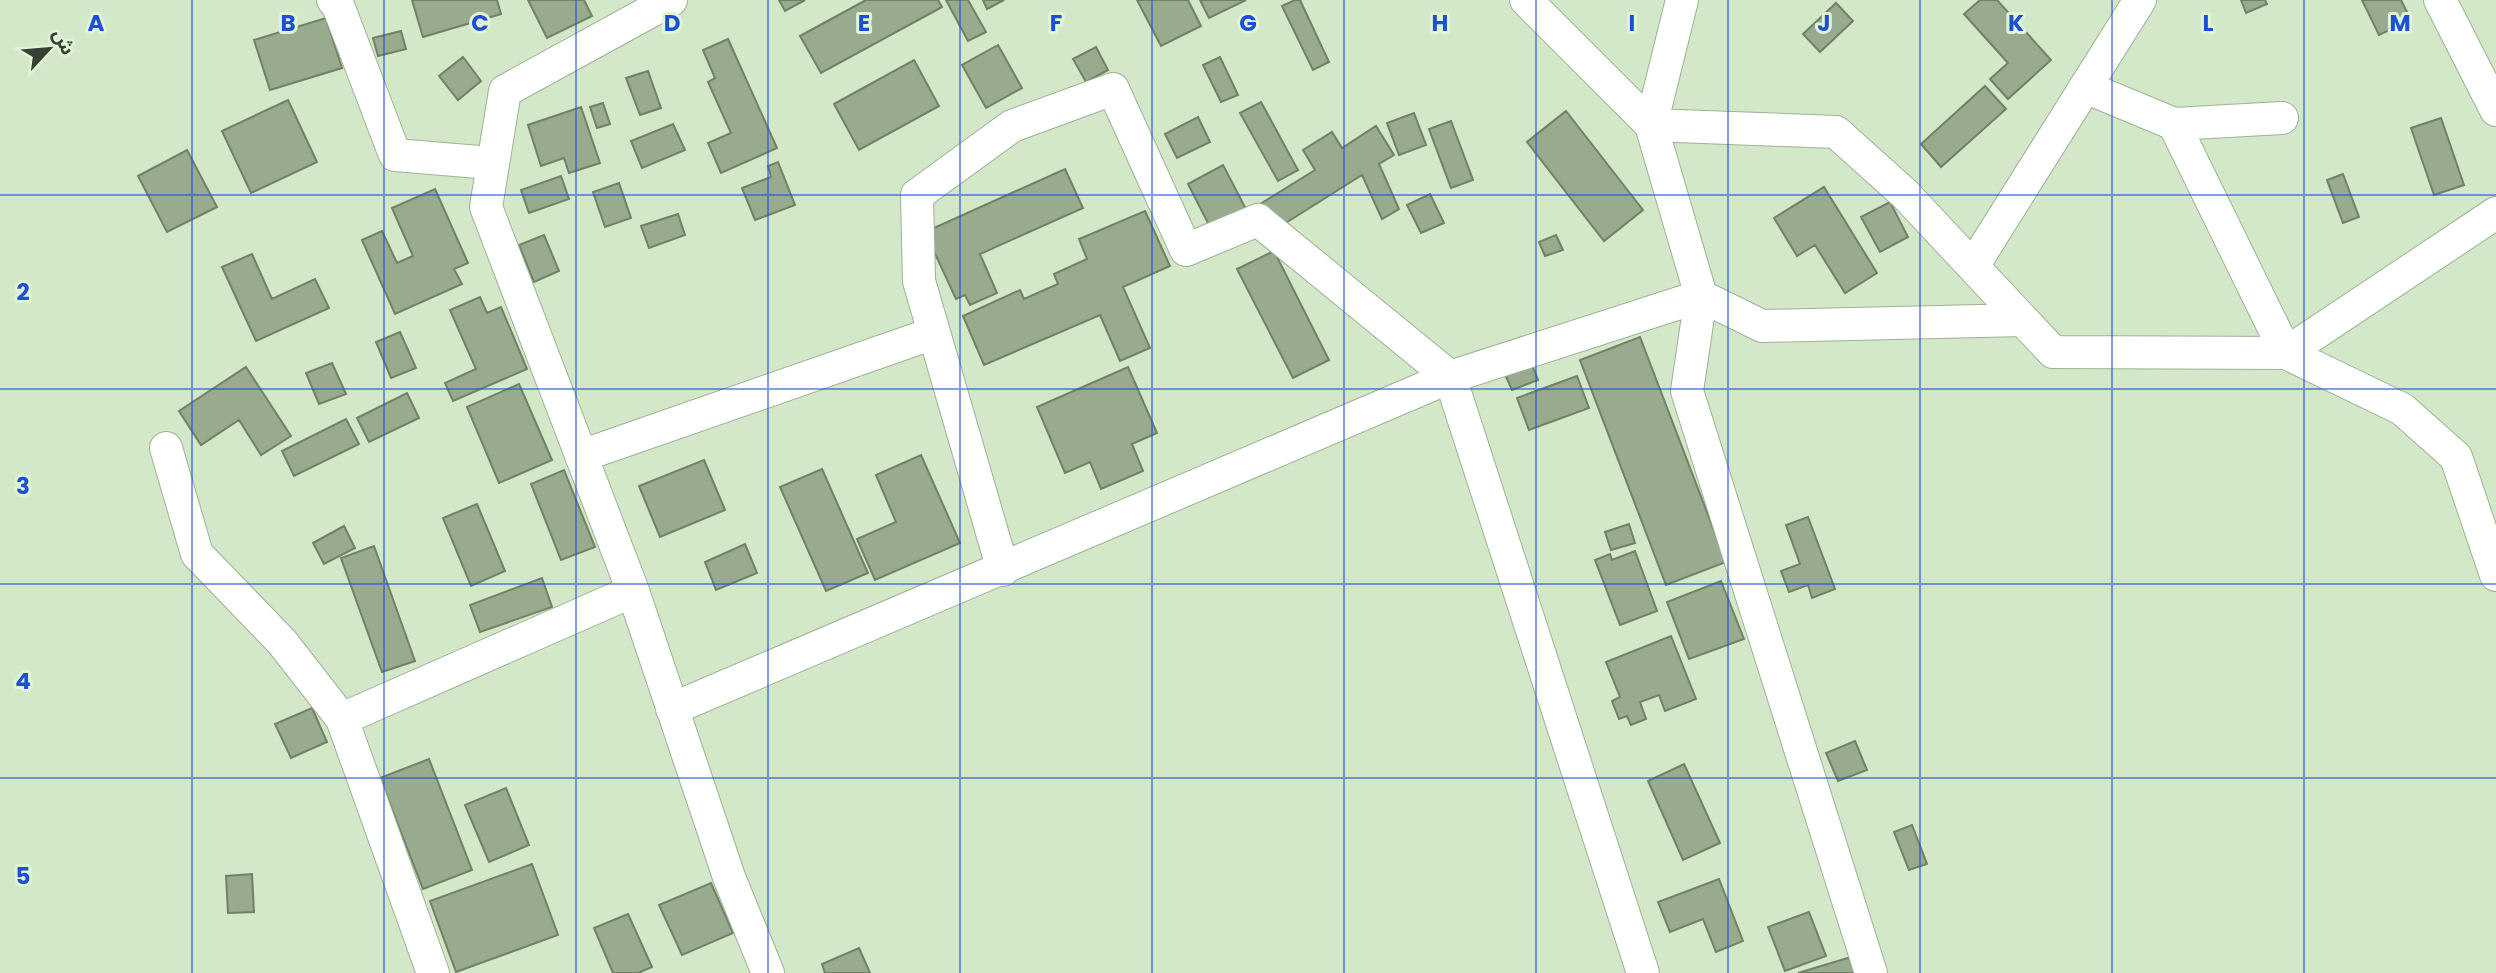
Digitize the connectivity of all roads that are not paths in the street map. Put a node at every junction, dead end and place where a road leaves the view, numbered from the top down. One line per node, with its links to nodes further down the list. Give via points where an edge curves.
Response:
1 (333, 0): 12 (street, via 395,155)
2 (671, 0): 12 (street, via 505,91)
3 (1526, 0): 11 (street)
4 (1682, 0): 11 (street)
5 (2140, 0): 7 (street)
6 (2440, 0): 8 (street)
7 (2085, 87): 10 (street); 14 (street)
8 (2496, 110)
9 (2282, 118): 10 (street)
10 (2174, 124): 18 (street)
11 (1651, 125): 14 (street, via 1836,131); 15 (street)
12 (491, 163): 21 (street, via 486,207)
13 (2496, 213): 18 (street)
14 (1973, 265): 16 (street)
15 (1701, 296): 16 (street, via 1762,326); 19 (street); 30 (street, via 1686,391)
16 (2023, 320): 18 (street, via 2053,352)
17 (934, 332): 19 (street, via 919,281 917,195 1012,126 1112,89 1186,250 1258,220); 21 (street); 22 (street)
18 (2286, 353): 23 (street, via 2402,409 2456,457)
19 (1450, 377): 22 (street); 29 (street)
20 (166, 448): 26 (street, via 197,554 282,642)
21 (581, 456): 24 (street)
22 (1003, 570): 25 (street)
23 (2496, 575)
24 (633, 591): 25 (street); 26 (street)
25 (673, 709): 28 (street, via 729,877)
26 (342, 719): 27 (street)
27 (433, 973)
28 (768, 973)
29 (1643, 973)
30 (1871, 973)

